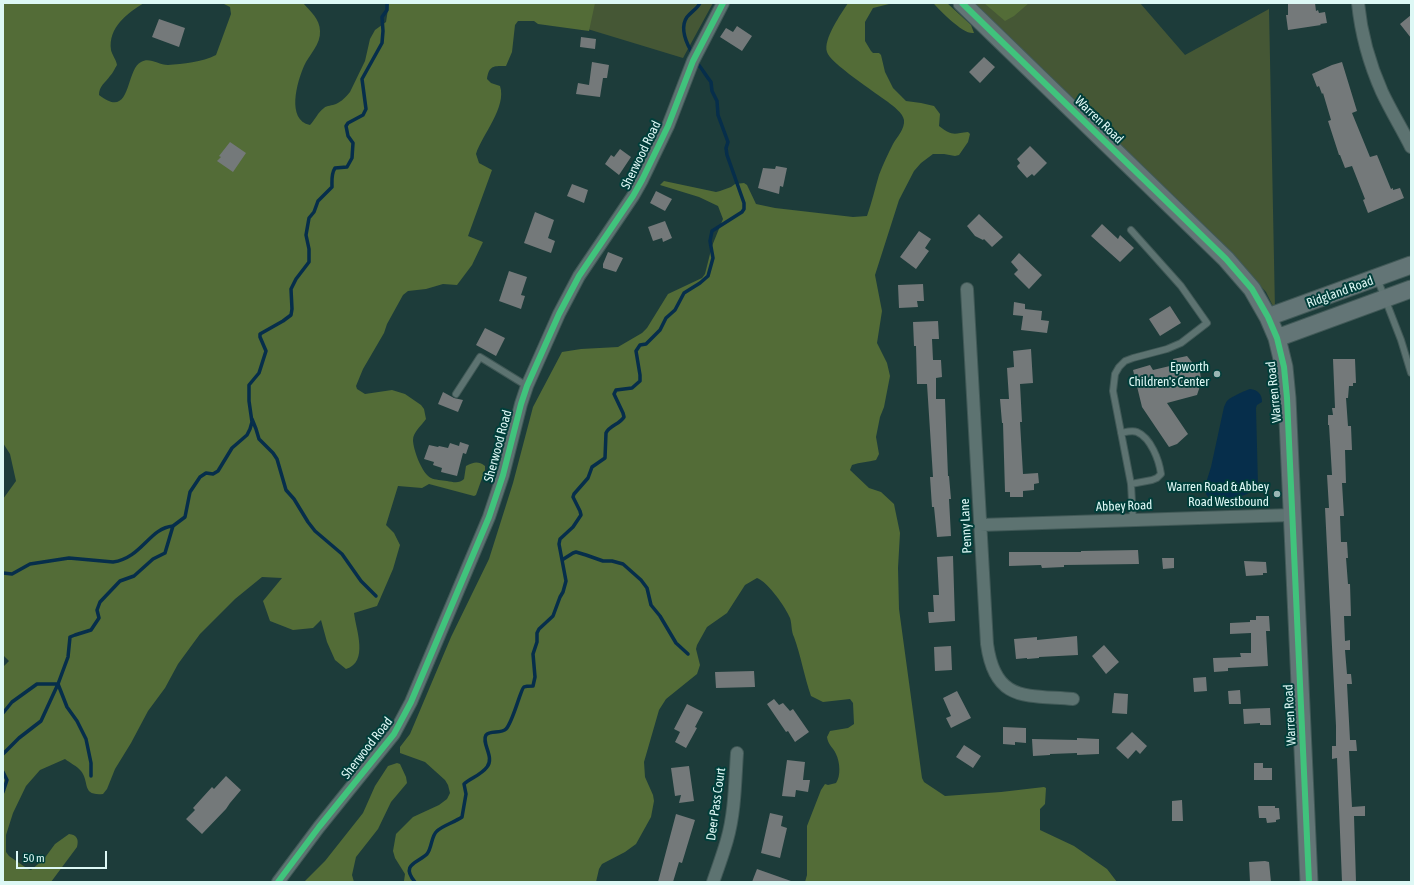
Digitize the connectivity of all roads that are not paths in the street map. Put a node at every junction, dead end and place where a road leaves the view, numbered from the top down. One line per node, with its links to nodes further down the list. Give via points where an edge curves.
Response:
1 (723, 3): 14 (street, Sherwood Road, via 693,61 651,164 569,294)
2 (962, 3): 11 (street, Warren Road, via 1226,259 1252,289)
3 (1358, 3): 4 (street, via 1372,65 1382,92)
4 (1411, 147)
5 (1131, 230): 16 (lane, via 1181,286 1207,323 1181,343 1125,361 1119,367 1115,374 1113,391)
6 (1411, 266): 7 (street, Ridgland Road)
7 (1377, 278): 10 (lane); 11 (street, Ridgland Road)
8 (967, 289): 20 (street, Penny Lane)
9 (1411, 289): 10 (street, Ridgland Road)
10 (1385, 299): 12 (street, Ridgland Road); 13 (lane)
11 (1268, 317): 12 (street, Warren Road)
12 (1277, 338): 18 (street, Warren Road, via 1284,367 1287,398)
13 (1411, 373)
14 (528, 386): 15 (lane, via 480,357); 23 (street, Sherwood Road, via 489,518 402,721 377,757 319,827)
15 (456, 394)
16 (1121, 433): 17 (lane); 17 (lane, via 1136,432 1149,442 1160,467 1157,478)
17 (1131, 484): 19 (lane)
18 (1292, 515): 19 (street, Abbey Road); 25 (street, Warren Road)
19 (1133, 520): 20 (street, Abbey Road)
20 (980, 524): 21 (street, Penny Lane, via 987,644 995,674 1007,688 1016,693)
21 (1073, 699)
22 (737, 753): 24 (street, Deer Pass Court, via 734,797 727,840)
23 (278, 882)
24 (713, 882)
25 (1309, 882)

